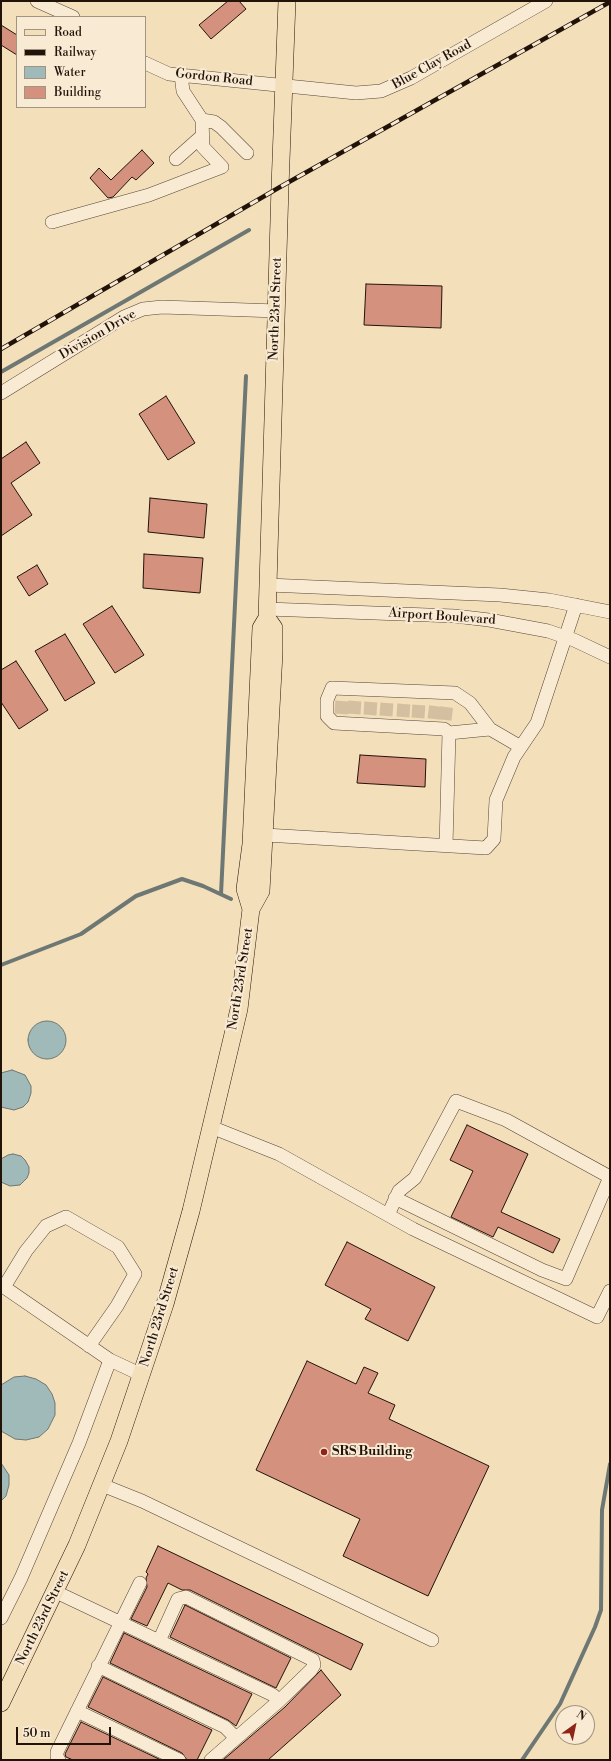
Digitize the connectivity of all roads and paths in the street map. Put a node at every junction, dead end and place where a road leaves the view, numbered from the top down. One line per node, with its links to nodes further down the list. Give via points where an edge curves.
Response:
1 (37, 1): 4 (street)
2 (288, 1): 7 (main road, North 23rd Street)
3 (543, 2): 7 (street, Blue Clay Road, via 390,88 356,93)
4 (71, 16)
5 (146, 64): 6 (street, Gordon Road, via 162,72)
6 (180, 75): 7 (street, Gordon Road); 8 (street, via 183,91)
7 (285, 85): 13 (main road, North 23rd Street)
8 (202, 120): 9 (street); 10 (street, via 214,122 221,127)
9 (204, 135): 11 (street); 12 (street, via 204,147 222,167 149,195)
10 (247, 154)
11 (176, 159)
12 (52, 222)
13 (276, 311): 14 (street, Division Drive, via 162,307 143,310 124,317); 15 (main road, North 23rd Street)
14 (1, 393)
15 (268, 585): 16 (street, Airport Boulevard, via 500,595); 18 (main road, North 23rd Street)
16 (576, 605): 17 (street, Airport Boulevard); 19 (street)
17 (610, 612)
18 (267, 613): 19 (street, Airport Boulevard, via 455,616 520,624); 24 (main road, North 23rd Street, via 274,628 274,653); 26 (main road, North 23rd Street, via 261,628 251,836 245,889)
19 (566, 638): 20 (street, Airport Boulevard); 23 (street, via 537,723)
20 (610, 657)
21 (441, 726): 22 (street); 22 (street, via 347,719 334,723 328,716 327,700 332,688 349,694 387,696 442,698 454,693 470,703); 25 (street)
22 (490, 729): 23 (street)
23 (521, 747): 25 (street, via 514,757 496,800 494,839 486,848)
24 (265, 835): 25 (street); 26 (main road, North 23rd Street, via 261,891)
25 (446, 846)
26 (251, 909): 27 (main road, North 23rd Street, via 239,1009)
27 (211, 1127): 29 (street, via 279,1154); 34 (main road, North 23rd Street, via 166,1304)
28 (395, 1198): 28 (street, via 398,1191 415,1178 456,1101 506,1120 610,1177 566,1279 542,1270); 29 (street)
29 (388, 1215): 31 (street, via 597,1317)
30 (3, 1286): 32 (street); 32 (street, via 46,1226 66,1217 118,1247 136,1274)
31 (610, 1291)
32 (89, 1346): 33 (street)
33 (110, 1360): 34 (street); 38 (street, via 79,1443)
34 (142, 1375): 35 (main road, North 23rd Street)
35 (102, 1485): 37 (main road, North 23rd Street); 40 (street, via 142,1501)
36 (140, 1583): 39 (street)
37 (56, 1592): 39 (street); 44 (main road, North 23rd Street)
38 (1, 1618)
39 (121, 1623): 41 (street); 42 (street)
40 (432, 1640)
41 (159, 1641): 43 (street, via 273,1695); 43 (street, via 178,1599 186,1597 308,1657 314,1664 311,1670)
42 (98, 1666): 45 (street); 46 (street, via 225,1727)
43 (279, 1701): 46 (street)
44 (1, 1703)
45 (77, 1711): 47 (street, via 57,1752); 48 (street)
46 (236, 1738): 49 (street)
47 (59, 1760)
48 (179, 1760)
49 (211, 1760)

